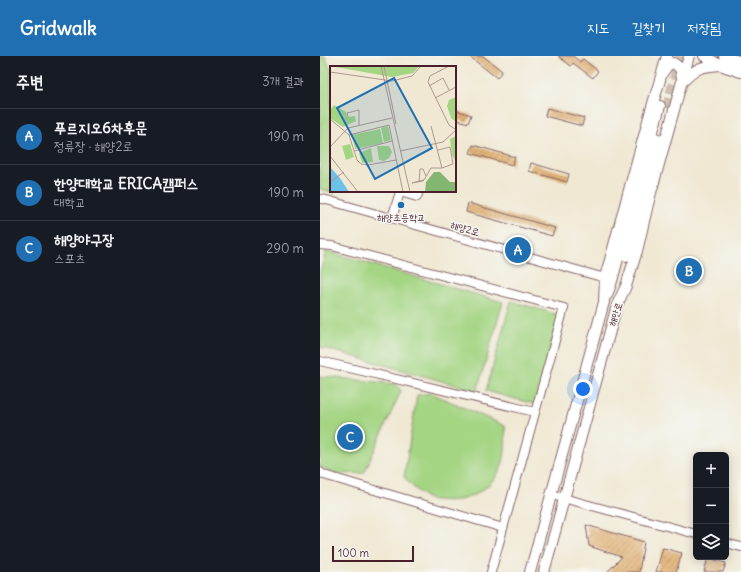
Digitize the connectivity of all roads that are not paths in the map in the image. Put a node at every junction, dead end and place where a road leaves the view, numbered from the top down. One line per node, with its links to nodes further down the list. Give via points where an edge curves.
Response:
1 (690, 56): 7 (main road, 해안로)
2 (704, 56): 3 (main road)
3 (722, 60): 5 (main road); 6 (main road); 7 (main road, via 701,67)
4 (664, 62): 7 (main road, via 679,66); 14 (main road, 해안로)
5 (741, 62)
6 (741, 72)
7 (682, 81): 16 (main road, 해안로, via 635,257)
8 (400, 192): 10 (street, via 417,197)
9 (400, 192): 12 (street)
10 (419, 192)
11 (320, 200): 12 (street, 해양2로)
12 (392, 218): 14 (street, 해양2로)
13 (320, 245): 18 (street, via 332,246 564,308)
14 (605, 278): 15 (main road, 해안로)
15 (604, 302): 16 (main road, via 664,107 618,285); 20 (main road, 해안로)
16 (617, 305): 21 (main road, 해안로)
17 (320, 361): 18 (street)
18 (535, 412): 22 (street)
19 (320, 472): 22 (street, via 362,487)
20 (552, 495): 21 (street); 27 (main road, 해안로)
21 (564, 498): 23 (street); 28 (main road, 해안로)
22 (503, 528): 26 (street)
23 (693, 533)
24 (729, 544): 25 (street)
25 (741, 547)
26 (491, 572)
27 (530, 572)
28 (544, 572)

